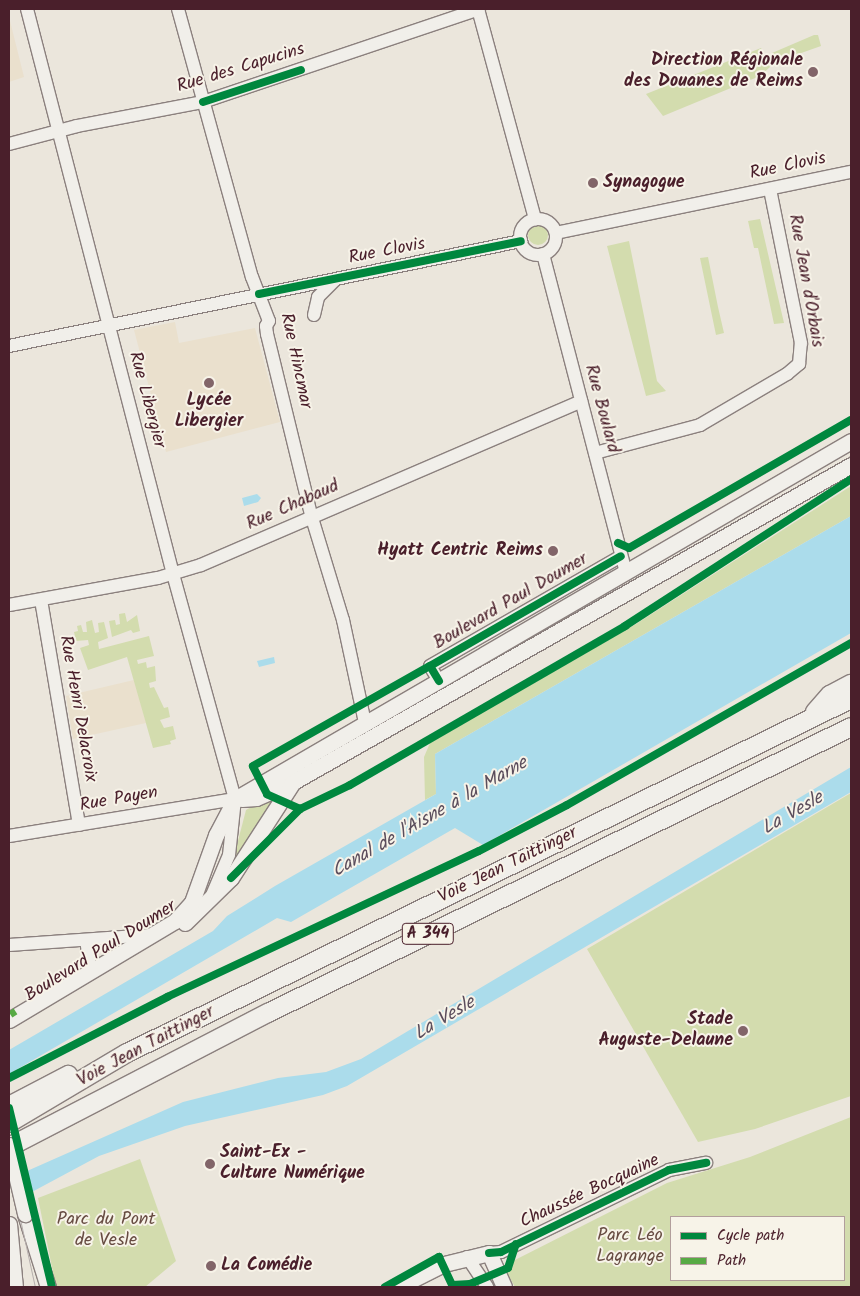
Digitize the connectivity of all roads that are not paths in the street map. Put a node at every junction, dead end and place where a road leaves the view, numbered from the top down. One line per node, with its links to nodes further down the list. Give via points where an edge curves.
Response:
1 (27, 9): 5 (street, Rue Libergier)
2 (178, 9): 4 (street, Rue Hincmar)
3 (478, 9): 4 (street, Rue des Capucins); 9 (street)
4 (203, 102): 5 (street, Rue des Capucins); 14 (street, Rue Hincmar)
5 (59, 132): 6 (street, Rue des Capucins); 16 (street, Rue Libergier)
6 (9, 144)
7 (851, 172): 8 (street, Rue Clovis)
8 (770, 189): 10 (street, Rue Clovis); 20 (street, Rue Jean d'Orbais, via 802,343 799,364 788,374 700,425)
9 (535, 219): 10 (street, via 545,220); 11 (street, via 525,225)
10 (556, 233): 12 (street, via 552,249)
11 (520, 241): 12 (street, via 529,252); 13 (street, Rue Clovis)
12 (543, 254): 18 (street, Rue Boulard)
13 (340, 277): 14 (street, Rue Clovis); 15 (street, via 321,292)
14 (259, 294): 16 (street, Rue Clovis); 22 (street, Rue Hincmar, via 269,321 267,334)
15 (314, 315)
16 (109, 325): 17 (street, Rue Clovis); 25 (street, Rue Libergier)
17 (9, 346)
18 (581, 401): 20 (street, Rue Boulard); 22 (street, Rue Chabaud)
19 (851, 441): 24 (main road, Boulevard Paul Doumer)
20 (595, 453): 23 (street, Rue Boulard)
21 (851, 465): 34 (main road, Boulevard Paul Doumer)
22 (312, 518): 25 (street, Rue Chabaud); 32 (street, Rue Hincmar, via 343,620)
23 (621, 556): 24 (street, Rue Boulard); 28 (street, Boulevard Paul Doumer, via 430,666)
24 (626, 572): 28 (main road, Boulevard Paul Doumer)
25 (173, 574): 26 (street, Rue Chabaud); 35 (street, Rue Libergier)
26 (41, 600): 27 (street, Rue Chabaud); 36 (street, Rue Henri Delacroix)
27 (9, 605)
28 (439, 681): 32 (main road, Boulevard Paul Doumer)
29 (851, 684): 31 (highway, via 830,694)
30 (851, 699): 31 (highway, Voie Jean Taittinger / A 344)
31 (811, 717): 45 (highway, Voie Jean Taittinger / A 344)
32 (365, 723): 35 (main road, Boulevard Paul Doumer)
33 (851, 727): 48 (highway, Voie Jean Taittinger / A 344, via 268,1012)
34 (293, 782): 35 (main road, Boulevard Paul Doumer, via 256,798); 38 (main road, Boulevard Paul Doumer, via 231,878)
35 (235, 799): 36 (street, Rue Payen); 38 (street, Boulevard Paul Doumer, via 229,854); 39 (main road, Boulevard Paul Doumer, via 216,835 192,902 175,921)
36 (79, 825): 37 (street, Rue Payen)
37 (9, 836)
38 (210, 900): 44 (main road, Boulevard Paul Doumer, via 186,922)
39 (154, 934): 40 (street); 42 (main road, Boulevard Paul Doumer)
40 (86, 940): 41 (street); 42 (street)
41 (9, 945)
42 (91, 973): 43 (main road, Boulevard Paul Doumer)
43 (9, 1020)
44 (9, 1031)
45 (127, 1052): 46 (highway, via 65,1076); 47 (highway, Voie Jean Taittinger / A 344)
46 (9, 1106)
47 (9, 1123)
48 (9, 1146): 54 (main road, bridge, via 25,1214)
49 (706, 1163): 51 (street, Chaussée Bocquaine, via 669,1170 501,1252)
50 (9, 1224): 53 (main road)
51 (489, 1253): 52 (main road, Chaussée Bocquaine); 57 (main road)
52 (467, 1257): 55 (main road, Chaussée Bocquaine, via 444,1264); 56 (street)
53 (13, 1286)
54 (48, 1287)
55 (398, 1287)
56 (487, 1287)
57 (504, 1287)

